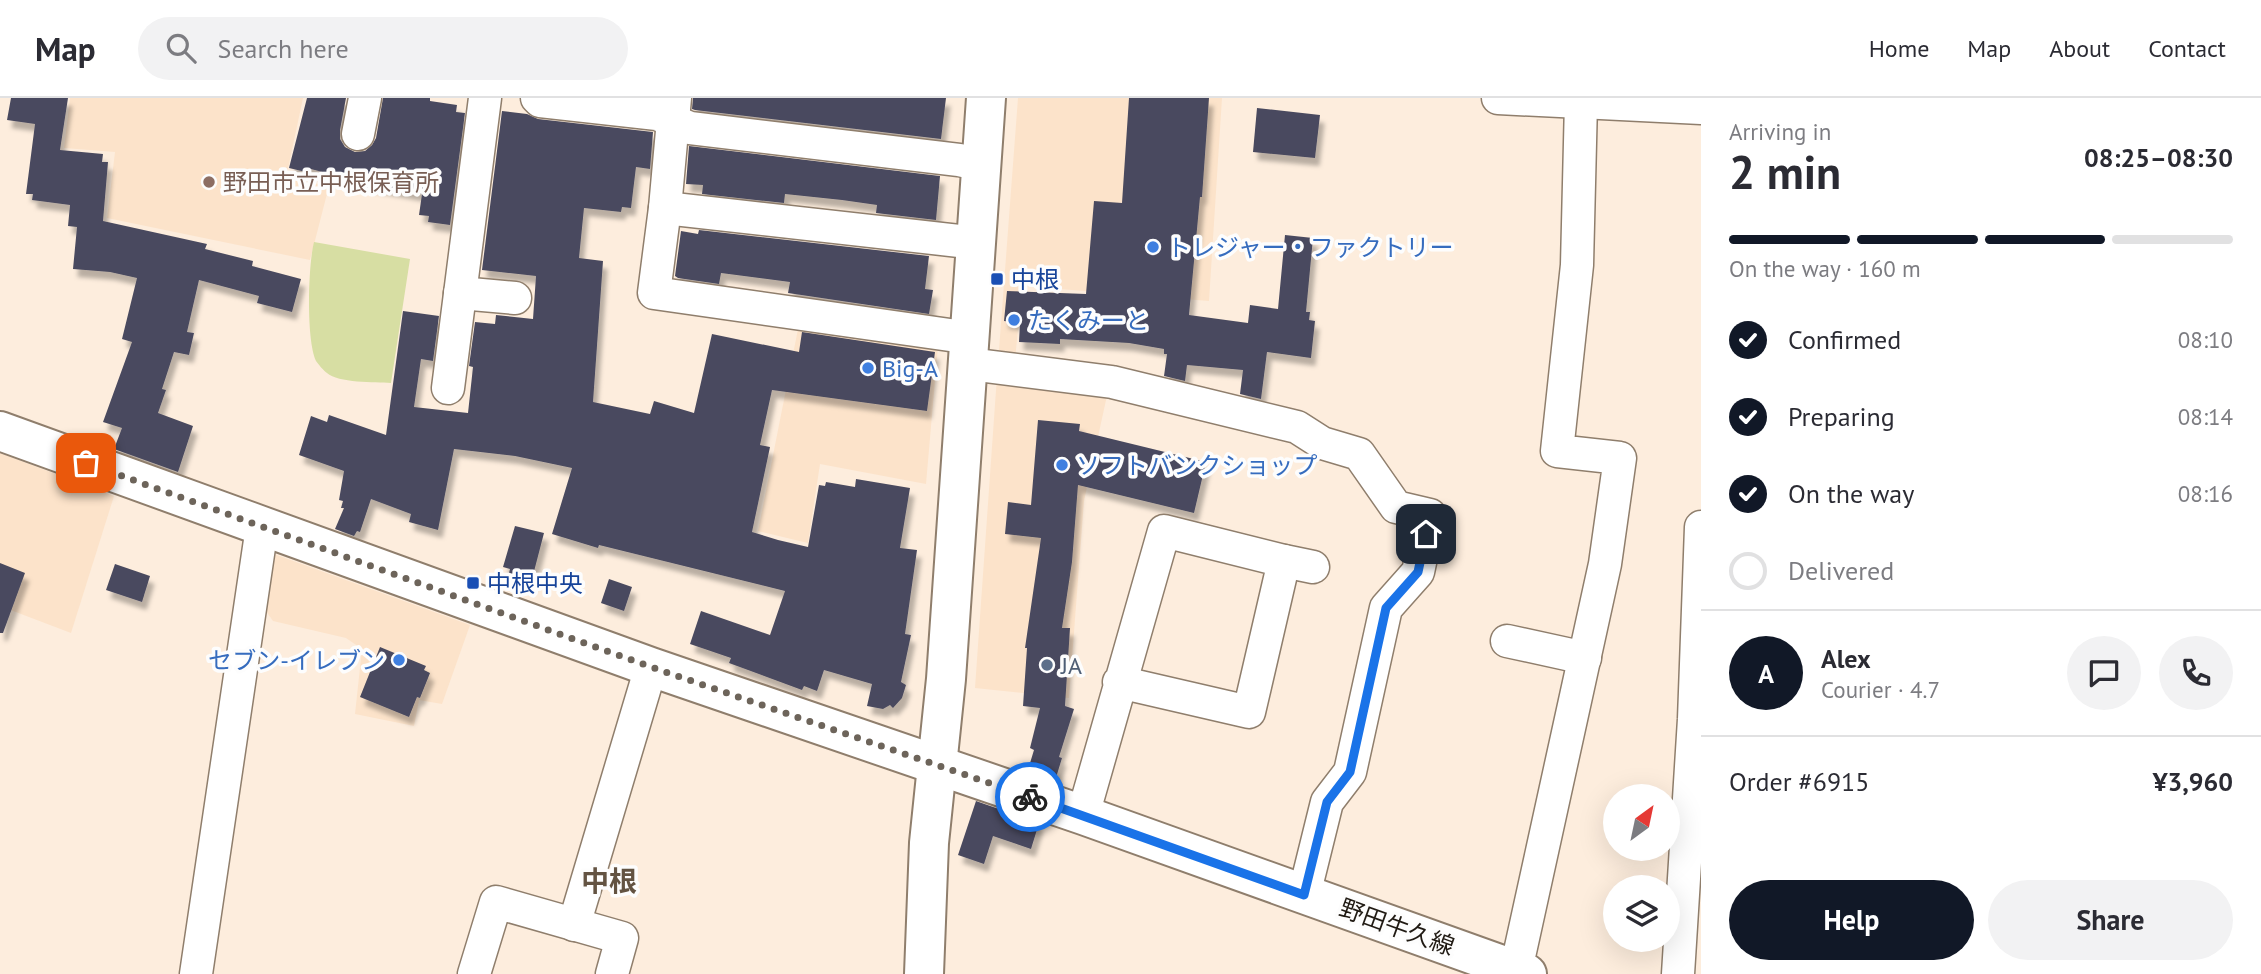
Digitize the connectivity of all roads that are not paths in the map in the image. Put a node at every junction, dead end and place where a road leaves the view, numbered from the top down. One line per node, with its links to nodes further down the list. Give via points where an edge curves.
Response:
1 (365, 98): 11 (street)
2 (485, 98): 15 (street)
3 (537, 98): 10 (street, via 657,114)
4 (986, 98): 12 (main road)
5 (1498, 98): 6 (street)
6 (1536, 100): 7 (street)
7 (1581, 102): 8 (street); 23 (street, via 1577,265 1557,451 1620,458 1605,564)
8 (1663, 102): 9 (street)
9 (1701, 108)
10 (673, 109): 12 (street, via 690,128); 13 (street)
11 (358, 134)
12 (982, 165): 14 (main road)
13 (665, 208): 14 (street); 17 (street, via 654,293)
14 (977, 243): 17 (main road)
15 (460, 293): 16 (street); 18 (street)
16 (515, 298)
17 (970, 351): 27 (main road); 30 (street, via 1297,427 1322,443 1359,454 1396,507 1430,515 1418,572 1386,608 1350,772 1327,802)
18 (447, 388)
19 (0, 431): 20 (main road, 野田牛久線)
20 (262, 527): 24 (main road, 野田牛久線); 33 (street)
21 (1701, 527): 26 (street)
22 (1507, 642): 23 (street)
23 (1585, 657): 32 (street)
24 (651, 667): 27 (main road, 野田牛久線); 31 (street)
25 (1119, 682): 25 (street, via 1164,531 1298,564 1249,712); 28 (street)
26 (1697, 719): 29 (street)
27 (937, 766): 28 (main road, 野田牛久線); 36 (main road)
28 (1083, 815): 30 (main road, 野田牛久線)
29 (1693, 849): 37 (street)
30 (1304, 895): 32 (main road, 野田牛久線)
31 (575, 925): 34 (street, via 496,902); 35 (street, via 622,938)
32 (1522, 972)
33 (196, 974)
34 (474, 974)
35 (612, 974)
36 (924, 974)
37 (1678, 974)

